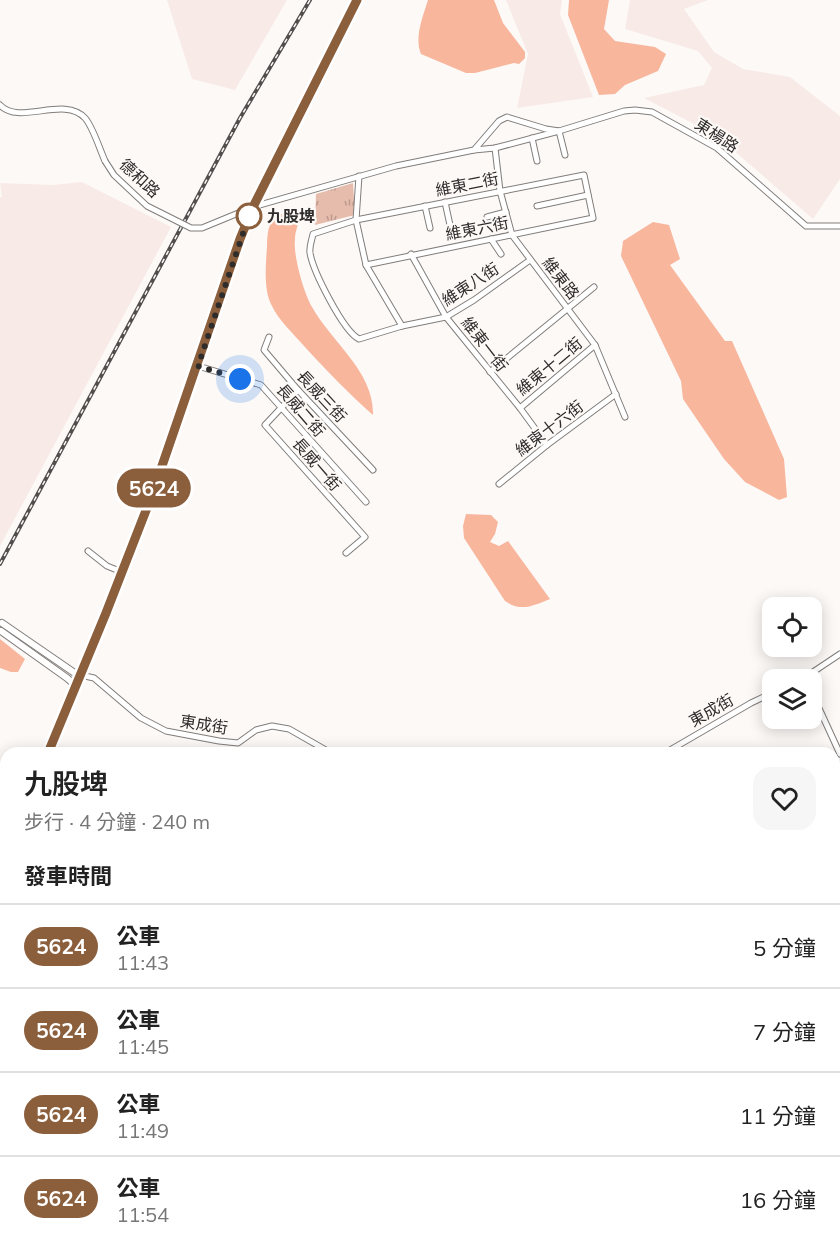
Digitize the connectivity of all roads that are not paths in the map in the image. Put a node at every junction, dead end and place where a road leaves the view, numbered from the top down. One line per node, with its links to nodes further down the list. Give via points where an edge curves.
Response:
1 (357, 0): 15 (street)
2 (0, 105): 15 (street, 德和路, bridge, via 15,112 71,109 85,119 114,175 147,206 191,228 202,228)
3 (559, 130): 4 (street, 東楊路); 6 (street, 東楊路, via 507,117); 7 (street); 20 (street, 東楊路, via 624,111 652,112 717,148 806,225)
4 (532, 138): 5 (street, 東楊路); 8 (street)
5 (495, 148): 6 (street, 東楊路); 10 (street, 維東路)
6 (474, 150): 9 (street, 東楊路)
7 (565, 155)
8 (537, 161)
9 (359, 176): 15 (street, 東楊路); 19 (street)
10 (500, 190): 11 (street, 維東二街, via 584,175); 12 (street, 維東二街); 16 (street, 維東路)
11 (588, 195): 14 (street); 18 (street, 維東二街)
12 (445, 202): 13 (street, 維東二街); 21 (street)
13 (425, 206): 19 (street, 維東二街); 22 (street)
14 (537, 206)
15 (253, 207): 36 (street)
16 (506, 212): 17 (street); 23 (street, 維東路)
17 (487, 217)
18 (593, 218): 23 (street, 維東六街)
19 (356, 220): 28 (street); 33 (street, 維東二街, via 313,234 309,249 330,300)
20 (839, 224)
21 (450, 225)
22 (430, 228)
23 (512, 235): 24 (street, 維東六街); 27 (street, 維東路)
24 (491, 239): 25 (street, 維東六街); 26 (street)
25 (411, 254): 28 (street, 維東六街); 31 (street, 維東一街)
26 (501, 254)
27 (530, 260): 30 (street, 維東路); 31 (street, 維東八街)
28 (366, 265): 32 (street)
29 (594, 287): 30 (street)
30 (567, 308): 35 (street, 維東路); 37 (street)
31 (446, 316): 32 (street, 維東八街); 37 (street, 維東一街)
32 (402, 326): 33 (street, 維東八街, via 359,339)
33 (352, 336)
34 (269, 337): 38 (street, 長威三街, via 264,350)
35 (595, 345): 39 (street, 維東路); 40 (street, 維東十二街)
36 (198, 366): 41 (street, 長威二街, via 261,385); 49 (street)
37 (490, 372): 40 (street, 維東一街)
38 (298, 390): 41 (street, 長威一街); 44 (street, 長威三街)
39 (616, 394): 42 (street, 維東路); 43 (street, 維東十六街)
40 (520, 408): 43 (street, 維東一街)
41 (281, 409): 46 (street, 長威二街); 48 (street, 長威一街, via 265,425 365,537)
42 (625, 417)
43 (546, 445): 45 (street, 維東十六街)
44 (373, 470)
45 (499, 484)
46 (366, 502)
47 (88, 551): 49 (street)
48 (346, 553)
49 (122, 573): 55 (street)
50 (2, 623): 55 (street)
51 (1, 631): 56 (street)
52 (837, 656): 53 (street); 54 (street)
53 (840, 663)
54 (818, 669)
55 (79, 676): 56 (street); 60 (street, 東成街, via 94,678 141,718 165,731 238,743 256,730 272,726 289,729)
56 (76, 686): 59 (street)
57 (762, 698): 61 (street, 東成街)
58 (822, 714): 62 (street)
59 (51, 747)
60 (320, 747)
61 (675, 747)
62 (837, 747)

